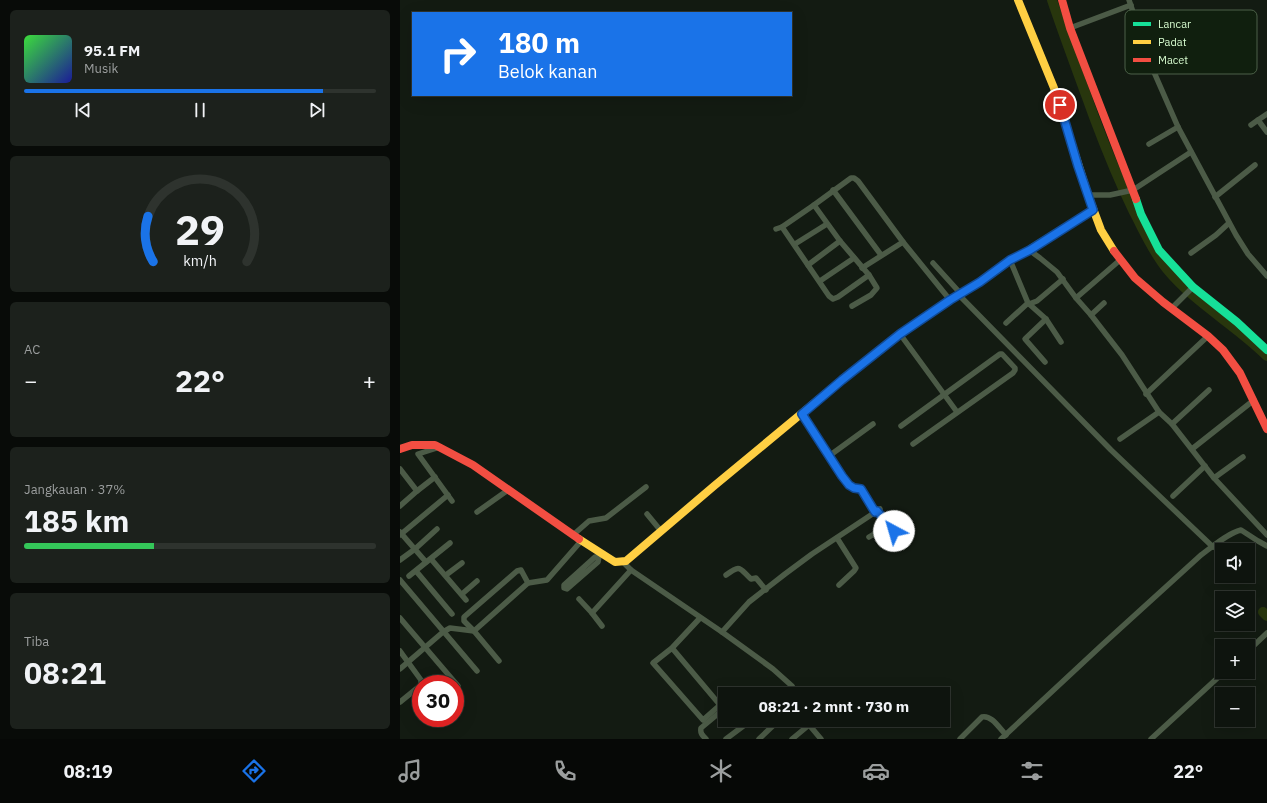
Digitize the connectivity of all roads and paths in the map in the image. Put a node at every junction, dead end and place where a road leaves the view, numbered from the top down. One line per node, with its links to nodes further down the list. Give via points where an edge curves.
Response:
1 (1018, 0): 16 (street, via 1054,88)
2 (1062, 0): 4 (street)
3 (1130, 2): 4 (street)
4 (1070, 28): 15 (street)
5 (1155, 74): 9 (street)
6 (1267, 114): 7 (street)
7 (1258, 120): 8 (street); 10 (street)
8 (1250, 125)
9 (1178, 128): 11 (street); 12 (street)
10 (1267, 132)
11 (1149, 144)
12 (1191, 152): 15 (street); 17 (street)
13 (1255, 165): 17 (street)
14 (833, 190): 18 (street); 25 (street, via 851,178 858,181); 29 (street)
15 (1130, 190): 16 (street, via 1110,195); 40 (street, via 1159,250)
16 (1088, 195): 19 (street)
17 (1214, 197): 20 (street)
18 (814, 205): 21 (street); 22 (street)
19 (1093, 210): 27 (street); 32 (street, via 1101,230)
20 (1229, 223): 28 (street); 37 (street, via 1248,254)
21 (827, 224): 24 (street); 26 (street)
22 (782, 227): 23 (street); 26 (street)
23 (776, 229)
24 (840, 241): 30 (street); 34 (street)
25 (902, 242): 29 (street); 43 (street)
26 (795, 244): 34 (street)
27 (1030, 250): 31 (street); 38 (street)
28 (1191, 252)
29 (881, 256): 35 (street)
30 (854, 258): 35 (street); 39 (street)
31 (1010, 260): 41 (street); 44 (street)
32 (1120, 260): 42 (street); 47 (street, via 1143,285)
33 (933, 263): 41 (street)
34 (808, 265): 39 (street)
35 (862, 268): 36 (street)
36 (869, 275): 39 (street, via 833,299); 46 (street, via 877,288 871,295)
37 (1267, 276)
38 (1063, 279): 42 (street); 44 (street, via 1036,301)
39 (820, 281)
40 (1192, 288): 47 (street); 54 (street, via 1237,322)
41 (960, 295): 43 (street); 100 (street, via 1111,450)
42 (1076, 298): 48 (street)
43 (950, 300): 51 (street)
44 (1029, 303): 49 (street); 50 (street)
45 (1104, 303): 48 (street)
46 (852, 306)
47 (1172, 308): 52 (street)
48 (1091, 314): 58 (street, via 1122,355)
49 (1046, 319): 53 (street); 55 (street, via 1025,340)
50 (1006, 324)
51 (900, 334): 57 (street); 62 (street)
52 (1208, 336): 58 (street); 59 (street, via 1233,363)
53 (1061, 342)
54 (1267, 350)
55 (1045, 362)
56 (1209, 390): 64 (street)
57 (944, 394): 60 (street); 60 (street, via 1000,354 1015,368 1013,373); 65 (street)
58 (1146, 394): 61 (street)
59 (1254, 400): 66 (street); 71 (street)
60 (957, 412): 68 (street)
61 (1159, 412): 64 (street); 67 (street)
62 (802, 414): 72 (street); 90 (street)
63 (873, 424): 72 (street)
64 (1172, 424): 71 (street)
65 (901, 426)
66 (1267, 429)
67 (1120, 440)
68 (912, 444)
69 (440, 447): 70 (street, via 412,445); 76 (street, via 418,454); 79 (street, via 473,465)
70 (400, 449)
71 (1192, 449): 74 (street)
72 (829, 456): 85 (street, via 849,485 861,489)
73 (1243, 457): 77 (street)
74 (1205, 466): 77 (street); 82 (street)
75 (400, 469): 80 (street)
76 (435, 477): 80 (street); 81 (street)
77 (1214, 478): 94 (street)
78 (646, 487): 93 (street, via 606,518 589,521)
79 (508, 490): 86 (street); 93 (street)
80 (417, 491): 84 (street)
81 (448, 495): 83 (street); 92 (street)
82 (1173, 496)
83 (452, 501)
84 (400, 506)
85 (878, 511): 88 (street); 96 (street)
86 (477, 512)
87 (647, 514): 90 (street)
88 (886, 521): 91 (street); 95 (street)
89 (437, 529): 101 (street)
90 (661, 531): 105 (street, via 634,555)
91 (894, 531)
92 (400, 533): 101 (street)
93 (573, 534): 97 (street)
94 (1267, 535)
95 (868, 537)
96 (836, 538): 115 (street, via 856,568); 116 (street)
97 (582, 540): 102 (street); 114 (street, via 547,580)
98 (450, 543): 104 (street)
99 (1267, 546): 100 (street, via 1241,530 1235,531)
100 (1212, 547): 149 (street)
101 (415, 549): 103 (street); 104 (street)
102 (601, 556): 102 (street, via 598,562 567,589 564,588 564,585 595,557); 105 (street, via 615,562)
103 (400, 560)
104 (428, 560): 108 (street); 109 (street)
105 (622, 561): 107 (street)
106 (462, 562): 109 (street)
107 (631, 570): 120 (street); 123 (street)
108 (416, 571): 111 (street); 121 (street)
109 (446, 575): 117 (street)
110 (726, 575): 116 (street, via 739,568 752,579 756,578)
111 (409, 576)
112 (400, 580): 126 (street)
113 (477, 581): 117 (street)
114 (528, 583): 125 (street); 125 (street, via 523,572 517,571 467,614 464,621)
115 (839, 585)
116 (766, 590): 127 (street, via 749,602)
117 (462, 594): 119 (street)
118 (579, 599): 120 (street)
119 (466, 600)
120 (592, 613): 124 (street)
121 (452, 614)
122 (400, 618): 130 (street)
123 (700, 618): 127 (street); 131 (street)
124 (602, 626)
125 (474, 631): 126 (street, via 450,628); 133 (street)
126 (444, 632): 130 (street); 136 (street)
127 (722, 632): 140 (street)
128 (1267, 633): 129 (street)
129 (1255, 644)
130 (424, 648): 134 (street); 138 (street)
131 (672, 648): 131 (street, via 720,705 703,720 653,663)
132 (400, 651): 134 (street)
133 (499, 661)
134 (408, 662): 135 (street); 137 (street)
135 (400, 669)
136 (477, 671)
137 (417, 675)
138 (448, 675)
139 (1216, 679): 157 (street)
140 (792, 687)
141 (412, 692): 142 (street)
142 (400, 702)
143 (718, 714): 150 (street, via 701,728 700,731)
144 (742, 727): 151 (street)
145 (772, 727): 148 (street)
146 (803, 727): 154 (street)
147 (811, 727): 155 (street)
148 (764, 734): 152 (street); 153 (street)
149 (1003, 737): 156 (street, via 986,716)
150 (706, 739)
151 (726, 739)
152 (759, 739)
153 (769, 739)
154 (792, 739)
155 (821, 739)
156 (960, 739)
157 (1151, 739)

